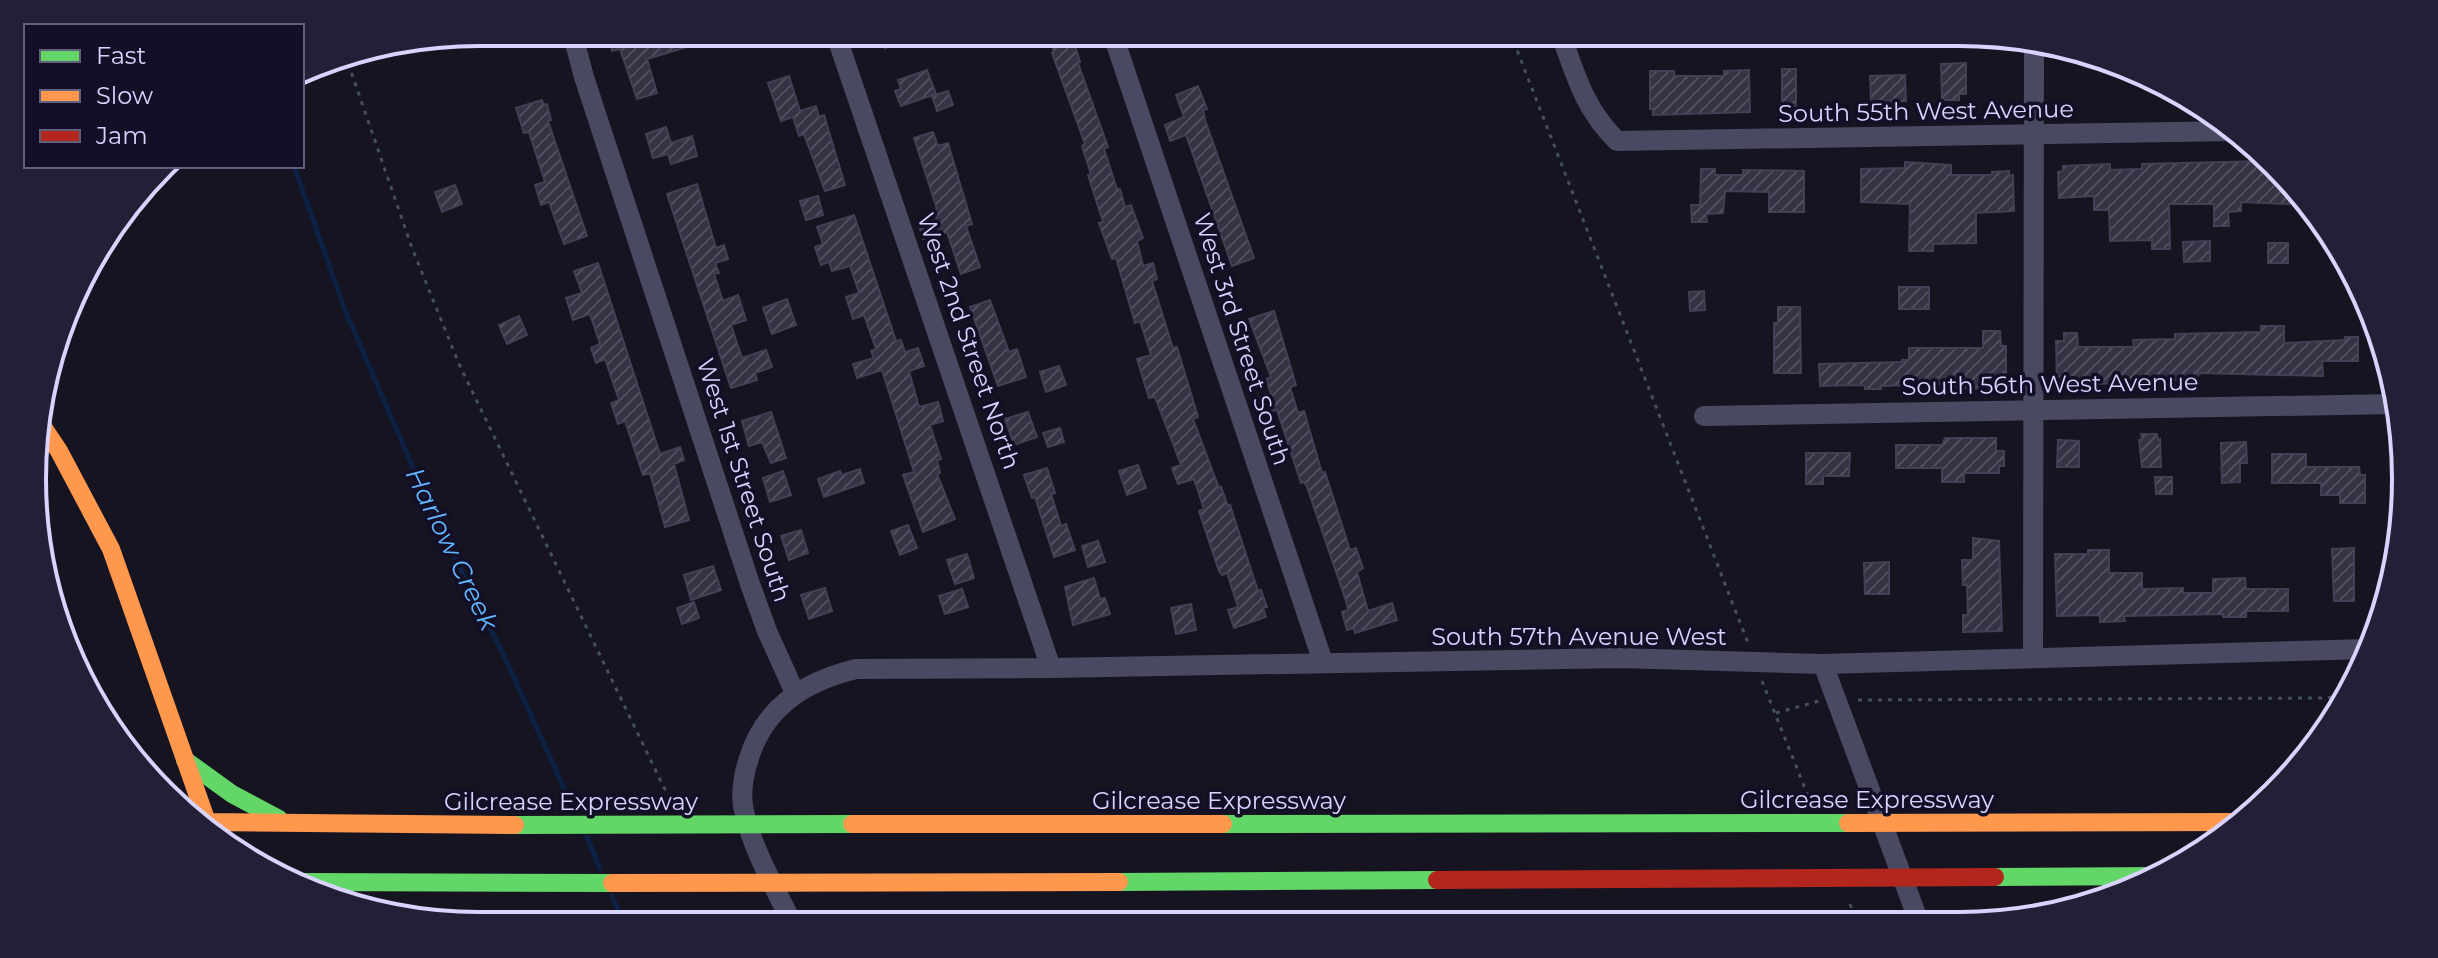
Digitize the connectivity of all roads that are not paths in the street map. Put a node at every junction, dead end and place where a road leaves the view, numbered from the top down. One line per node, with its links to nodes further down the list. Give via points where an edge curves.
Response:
1 (576, 46): 17 (street, West 1st Street South, via 750,584)
2 (840, 46): 16 (street, West 2nd Street North)
3 (1117, 46): 14 (street, West 3rd Street South)
4 (1565, 46): 7 (street, South 55th West Avenue, via 1587,104 1617,141)
5 (2034, 53): 7 (street)
6 (2218, 131): 7 (street, South 55th West Avenue)
7 (2034, 135): 9 (street)
8 (2385, 404): 9 (street, South 56th West Avenue)
9 (2031, 410): 10 (street, South 56th West Avenue); 13 (street)
10 (1704, 416)
11 (49, 435): 18 (main road, via 111,549)
12 (2357, 649): 13 (street, South 57th Avenue West)
13 (2033, 658): 15 (street, South 57th Avenue West)
14 (1323, 662): 15 (street, South 57th Avenue West, via 1620,658); 16 (street, South 57th Avenue West)
15 (1823, 664): 28 (street)
16 (1051, 668): 17 (street, South 57th Avenue West, via 856,669 827,676)
17 (795, 693): 27 (street, via 753,743 743,794 756,846)
18 (185, 760): 19 (main road); 21 (main road, via 232,794)
19 (200, 810)
20 (2224, 822): 21 (main road, Gilcrease Expressway)
21 (288, 823): 22 (main road, Gilcrease Expressway)
22 (219, 826)
23 (2131, 876): 25 (main road)
24 (321, 882): 25 (main road)
25 (374, 882): 26 (main road)
26 (359, 894)
27 (787, 912)
28 (1915, 912)

